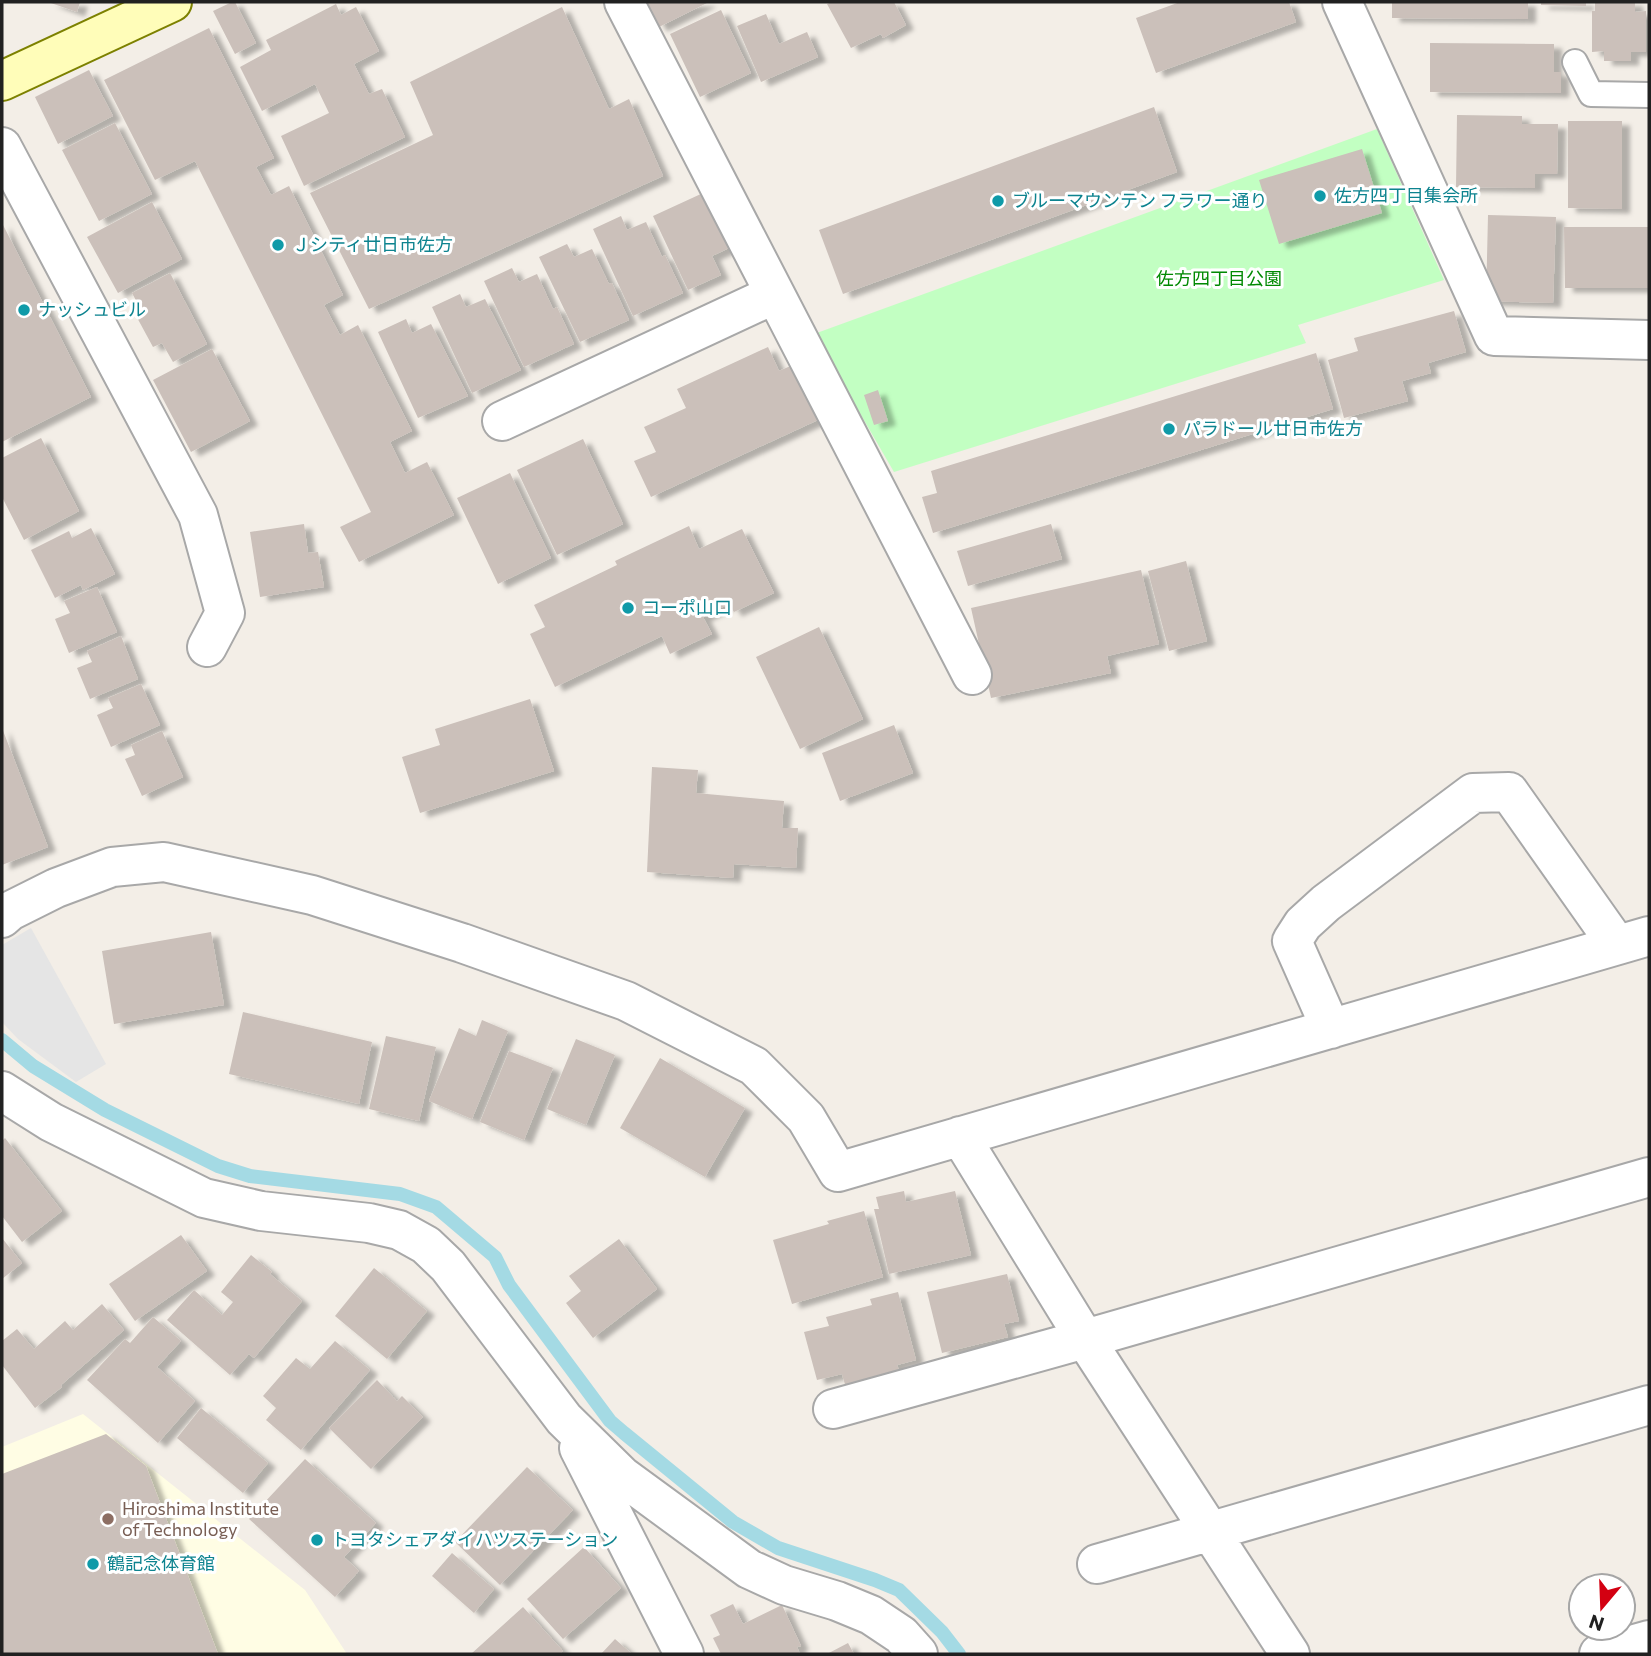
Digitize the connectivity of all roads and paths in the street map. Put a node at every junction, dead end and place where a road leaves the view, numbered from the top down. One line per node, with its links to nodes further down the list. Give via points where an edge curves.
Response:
1 (172, 2): 5 (street)
2 (624, 2): 8 (street)
3 (1342, 2): 9 (street, via 1494,336)
4 (1575, 62): 6 (lane, via 1591,94)
5 (2, 81)
6 (1649, 95)
7 (2, 147): 11 (street, via 198,515 225,613)
8 (775, 294): 10 (street); 12 (street)
9 (1649, 340)
10 (502, 421)
11 (207, 648)
12 (972, 675)
13 (2, 918): 17 (street, via 56,888 112,867 164,862 299,892 626,1001 754,1066 806,1118 838,1172)
14 (1633, 940): 15 (street); 15 (street, via 1509,792 1473,793 1325,904 1292,941)
15 (1331, 1029): 17 (street)
16 (2, 1091): 22 (street, via 51,1122 204,1198 261,1211 369,1223 399,1230 426,1245 448,1266)
17 (960, 1136): 19 (street)
18 (1649, 1177): 19 (street)
19 (1085, 1339): 21 (street); 23 (street)
20 (1649, 1405): 23 (street)
21 (833, 1409)
22 (564, 1419): 26 (street); 27 (street, via 640,1490 741,1564 784,1585 871,1615 901,1635)
23 (1210, 1532): 24 (street); 28 (street)
24 (1097, 1564)
25 (1649, 1640): 29 (street)
26 (684, 1654)
27 (918, 1654)
28 (1290, 1654)
29 (1600, 1654)

